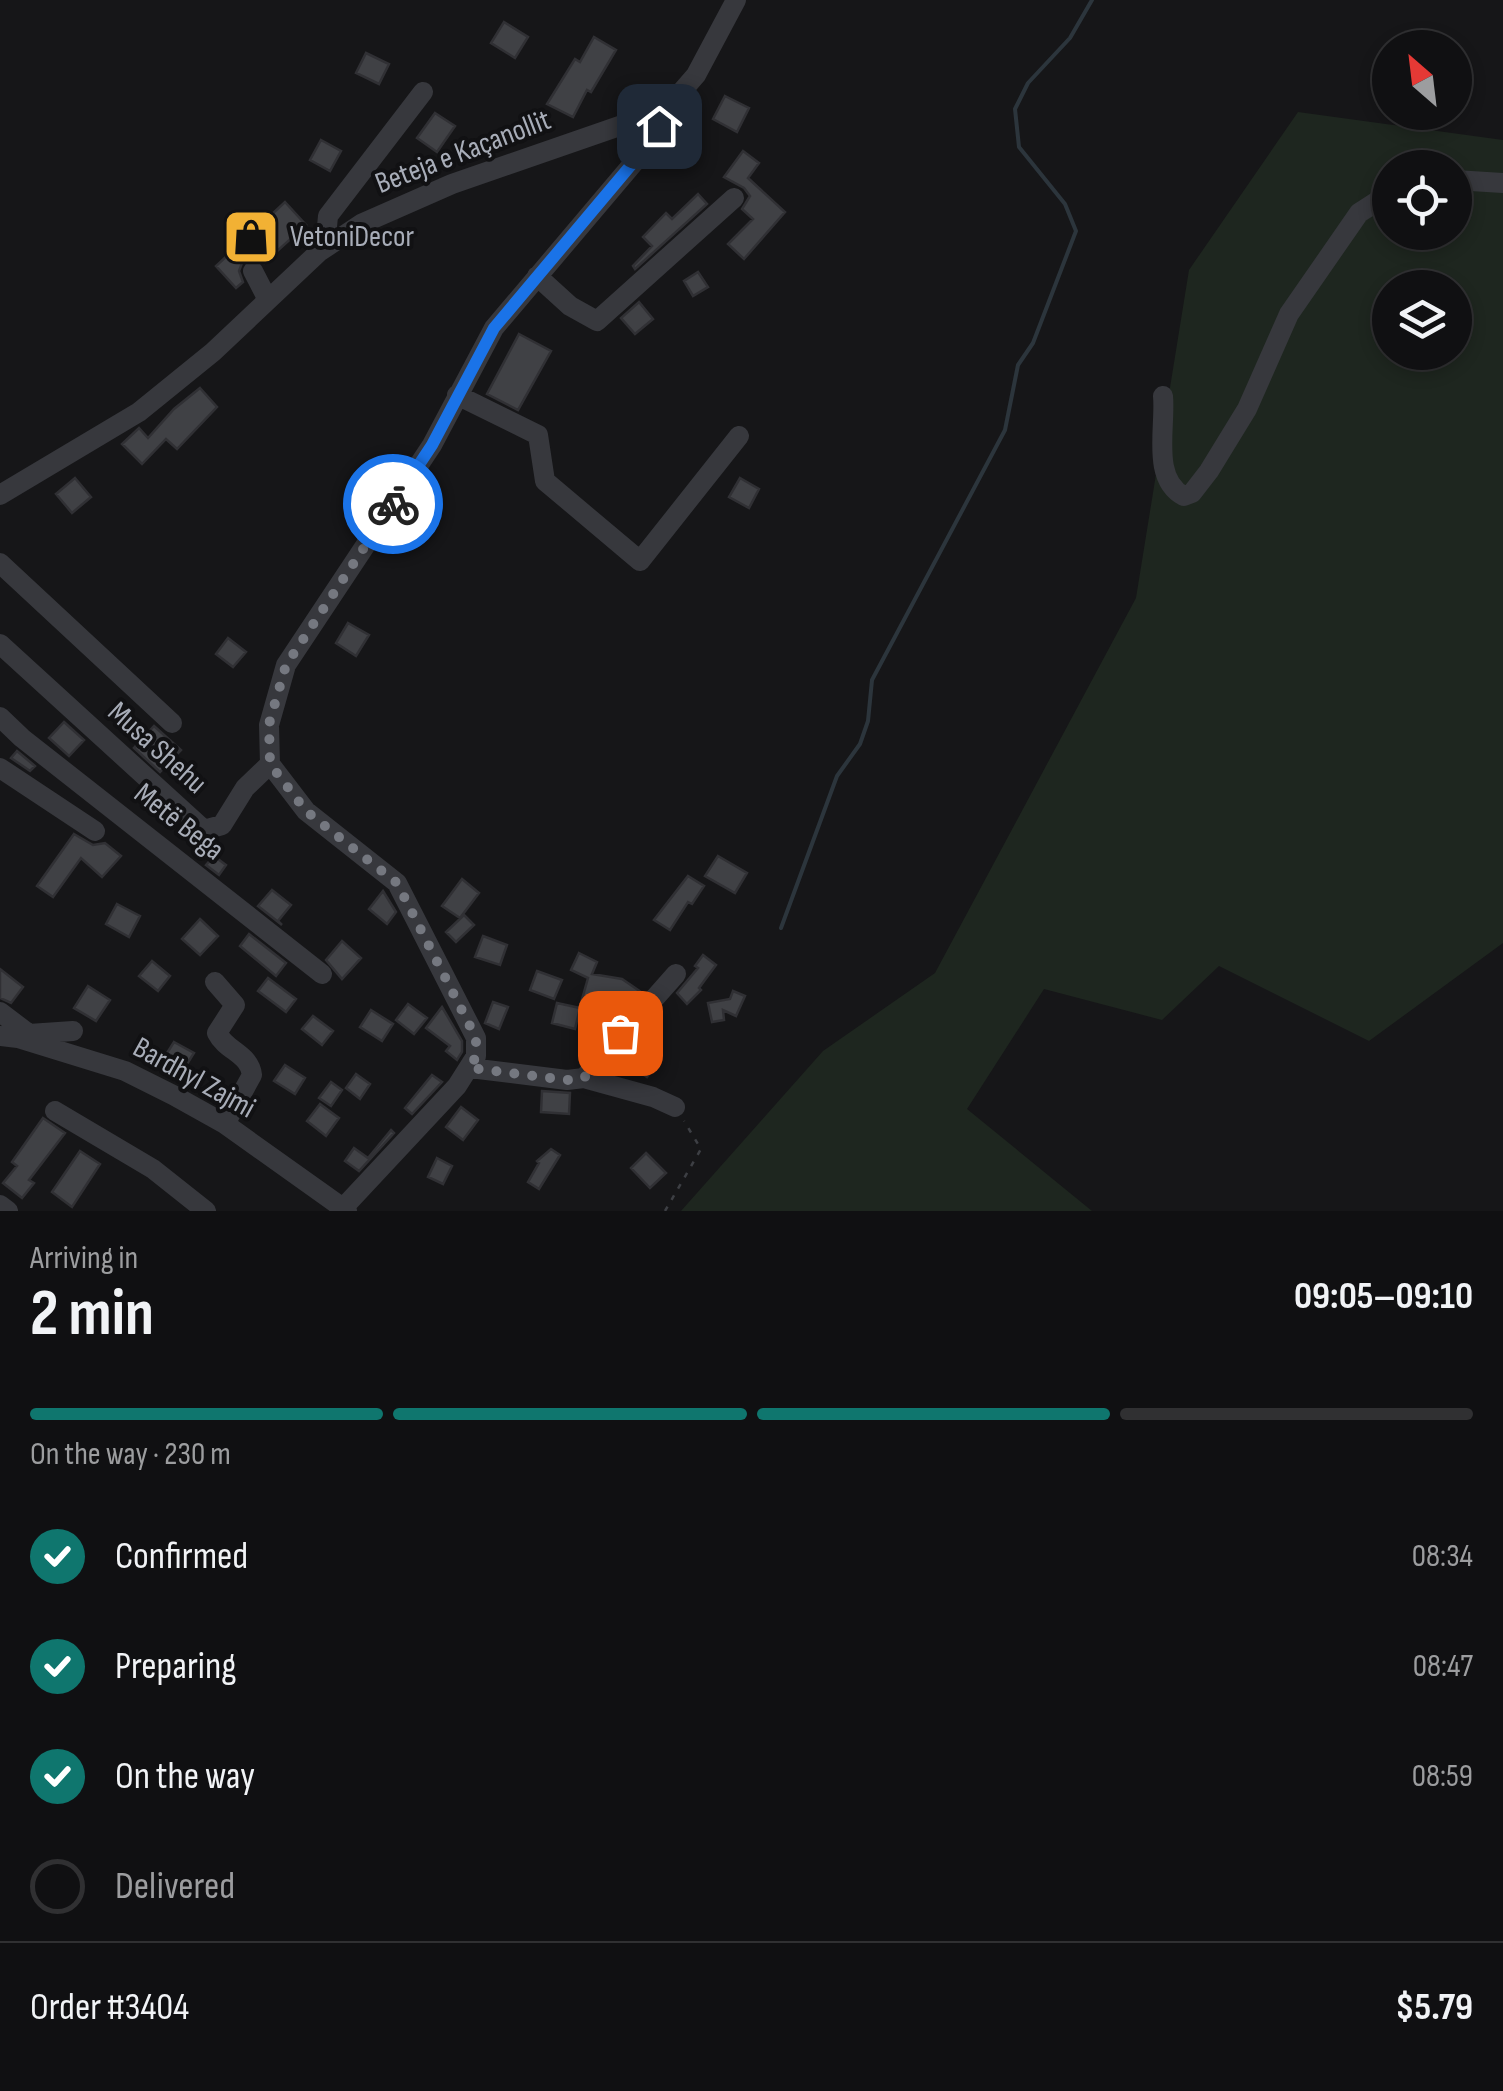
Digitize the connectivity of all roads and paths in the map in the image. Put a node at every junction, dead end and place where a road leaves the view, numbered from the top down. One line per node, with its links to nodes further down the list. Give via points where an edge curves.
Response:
1 (736, 0): 3 (street, Beteja e Kaçanollit, via 696,76)
2 (423, 92): 8 (street, via 328,216)
3 (676, 98): 8 (street, Beteja e Kaçanollit, via 632,122 452,184 361,224); 10 (street, via 642,152)
4 (1472, 181): 5 (street)
5 (1503, 183)
6 (734, 198): 10 (street, via 596,320)
7 (1372, 205): 13 (street, via 1359,213 1288,314 1247,408 1209,471 1184,496 1164,471)
8 (325, 248): 11 (street, Beteja e Kaçanollit)
9 (253, 271): 11 (street)
10 (537, 276): 12 (street, via 494,328)
11 (268, 300): 15 (street, Beteja e Kaçanollit, via 139,412)
12 (457, 394): 14 (street, via 538,435 545,481 640,561); 20 (street, via 432,445 286,665 269,724)
13 (1163, 396)
14 (739, 436)
15 (0, 494)
16 (0, 563): 19 (street)
17 (0, 644): 20 (street, Musa Shehu, via 204,830 222,825)
18 (0, 717): 23 (street, Metë Bega)
19 (172, 723)
20 (270, 764): 29 (street, via 306,811 397,883 476,1038)
21 (0, 768): 22 (street)
22 (95, 831)
23 (322, 974)
24 (676, 974): 30 (street)
25 (215, 982): 33 (street, via 234,1005 217,1034 252,1067)
26 (0, 1012): 27 (street, via 29,1034)
27 (73, 1031)
28 (0, 1036): 33 (street, Bardhyl Zajmi, via 125,1070)
29 (470, 1068): 30 (street); 35 (street)
30 (584, 1078): 31 (street)
31 (675, 1107): 38 (path, via 701,1149)
32 (55, 1111): 37 (street, via 153,1169)
33 (225, 1124): 35 (street, Bardhyl Zajmi)
34 (0, 1205): 36 (street)
35 (345, 1210)
36 (8, 1211)
37 (206, 1211)
38 (666, 1211)

